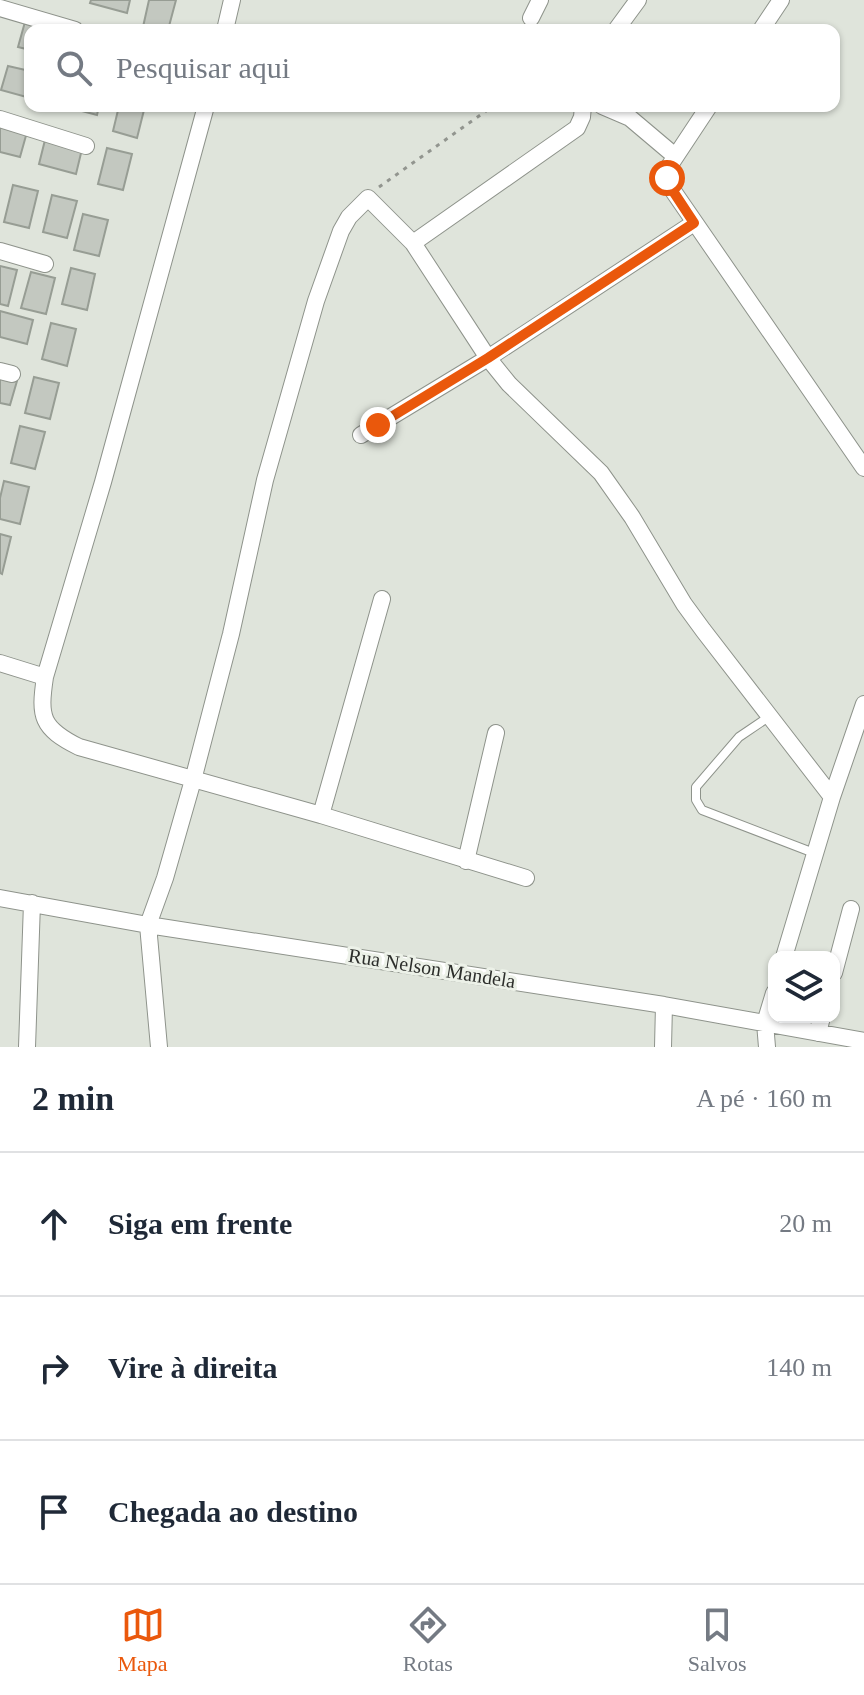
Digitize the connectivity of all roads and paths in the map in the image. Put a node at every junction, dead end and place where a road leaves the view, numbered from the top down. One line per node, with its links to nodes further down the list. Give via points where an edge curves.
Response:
1 (2, 0): 6 (street)
2 (232, 0): 9 (street)
3 (540, 0): 7 (street)
4 (638, 0): 10 (street)
5 (781, 0): 11 (street)
6 (0, 7): 8 (street)
7 (531, 18)
8 (55, 24)
9 (226, 24)
10 (620, 24)
11 (765, 24)
12 (204, 112): 30 (street)
13 (484, 112): 20 (path)
14 (582, 112): 22 (street, via 577,128)
15 (614, 112): 19 (street, via 637,123)
16 (705, 112): 19 (street)
17 (0, 119): 18 (street)
18 (86, 146)
19 (675, 156): 21 (street, via 668,168 669,185)
20 (368, 198): 22 (street); 34 (street, via 341,231 316,301 265,480)
21 (694, 223): 25 (street); 27 (street)
22 (413, 243): 25 (street)
23 (0, 251): 24 (street)
24 (45, 264)
25 (488, 358): 26 (street); 32 (street, via 601,473 684,604)
26 (361, 435)
27 (864, 468)
28 (382, 599): 36 (street)
29 (0, 663): 30 (street)
30 (45, 677): 34 (street, via 43,718 58,736)
31 (864, 704): 35 (street)
32 (770, 716): 35 (street); 37 (lane, via 739,737 696,787 696,800 702,810)
33 (496, 733): 38 (street)
34 (193, 780): 36 (street); 43 (street)
35 (832, 797): 37 (street)
36 (321, 815): 38 (street)
37 (814, 853): 44 (street)
38 (466, 861): 39 (street)
39 (526, 878)
40 (0, 898): 41 (street, Rua Nelson Mandela)
41 (32, 903): 43 (street, Rua Nelson Mandela); 51 (street)
42 (851, 909): 45 (street)
43 (148, 925): 46 (street, Rua Nelson Mandela); 52 (street)
44 (786, 951)
45 (840, 951)
46 (664, 1005): 48 (street, Rua Nelson Mandela); 53 (street)
47 (768, 1013): 48 (street)
48 (765, 1023): 49 (street, Rua Nelson Mandela); 54 (street)
49 (820, 1025): 50 (street, Rua Nelson Mandela)
50 (864, 1041)
51 (27, 1047)
52 (159, 1047)
53 (663, 1047)
54 (767, 1047)

